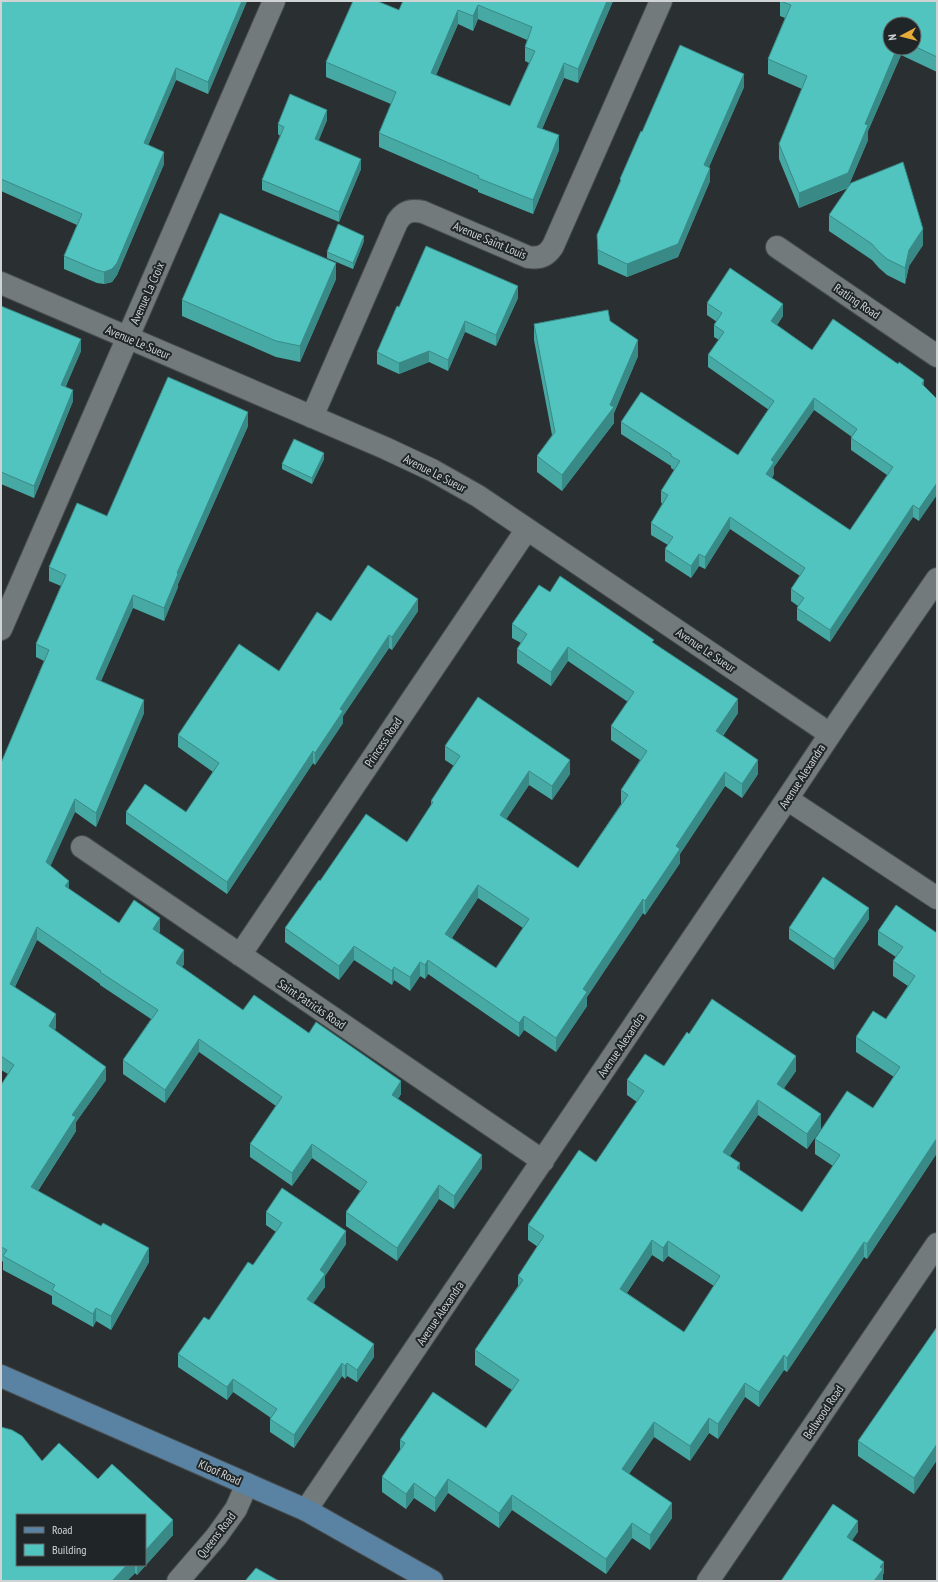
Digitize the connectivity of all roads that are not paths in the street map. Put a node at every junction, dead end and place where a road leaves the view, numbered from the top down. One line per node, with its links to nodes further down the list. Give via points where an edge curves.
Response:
1 (274, 1): 5 (street, Avenue La Croix)
2 (660, 1): 7 (street, Avenue Saint Louis, via 549,253 542,257 528,257 415,210 401,216)
3 (777, 247): 6 (street, Ratling Road)
4 (1, 283): 5 (street, Avenue Le Sueur)
5 (128, 338): 7 (street, Avenue Le Sueur); 10 (street, Avenue La Croix)
6 (937, 356)
7 (312, 417): 8 (street, Avenue Le Sueur, via 432,470 478,496)
8 (527, 529): 11 (street, Avenue Le Sueur); 15 (street, Princess Road)
9 (937, 579): 11 (street, Avenue Alexandra)
10 (1, 629)
11 (830, 734): 12 (street, Avenue Alexandra)
12 (788, 799): 14 (street); 16 (street, Avenue Alexandra)
13 (82, 847): 15 (street, Saint Patricks Road)
14 (937, 898)
15 (240, 955): 16 (street, Saint Patricks Road)
16 (543, 1161): 20 (street, Avenue Alexandra)
17 (937, 1244): 23 (street, Bellwood Road)
18 (3, 1379): 19 (main road, Kloof Road)
19 (247, 1484): 20 (main road, Kloof Road); 21 (street, Queens Road, via 232,1514)
20 (306, 1510): 22 (main road, Kloof Road)
21 (178, 1581)
22 (432, 1581)
23 (708, 1581)

